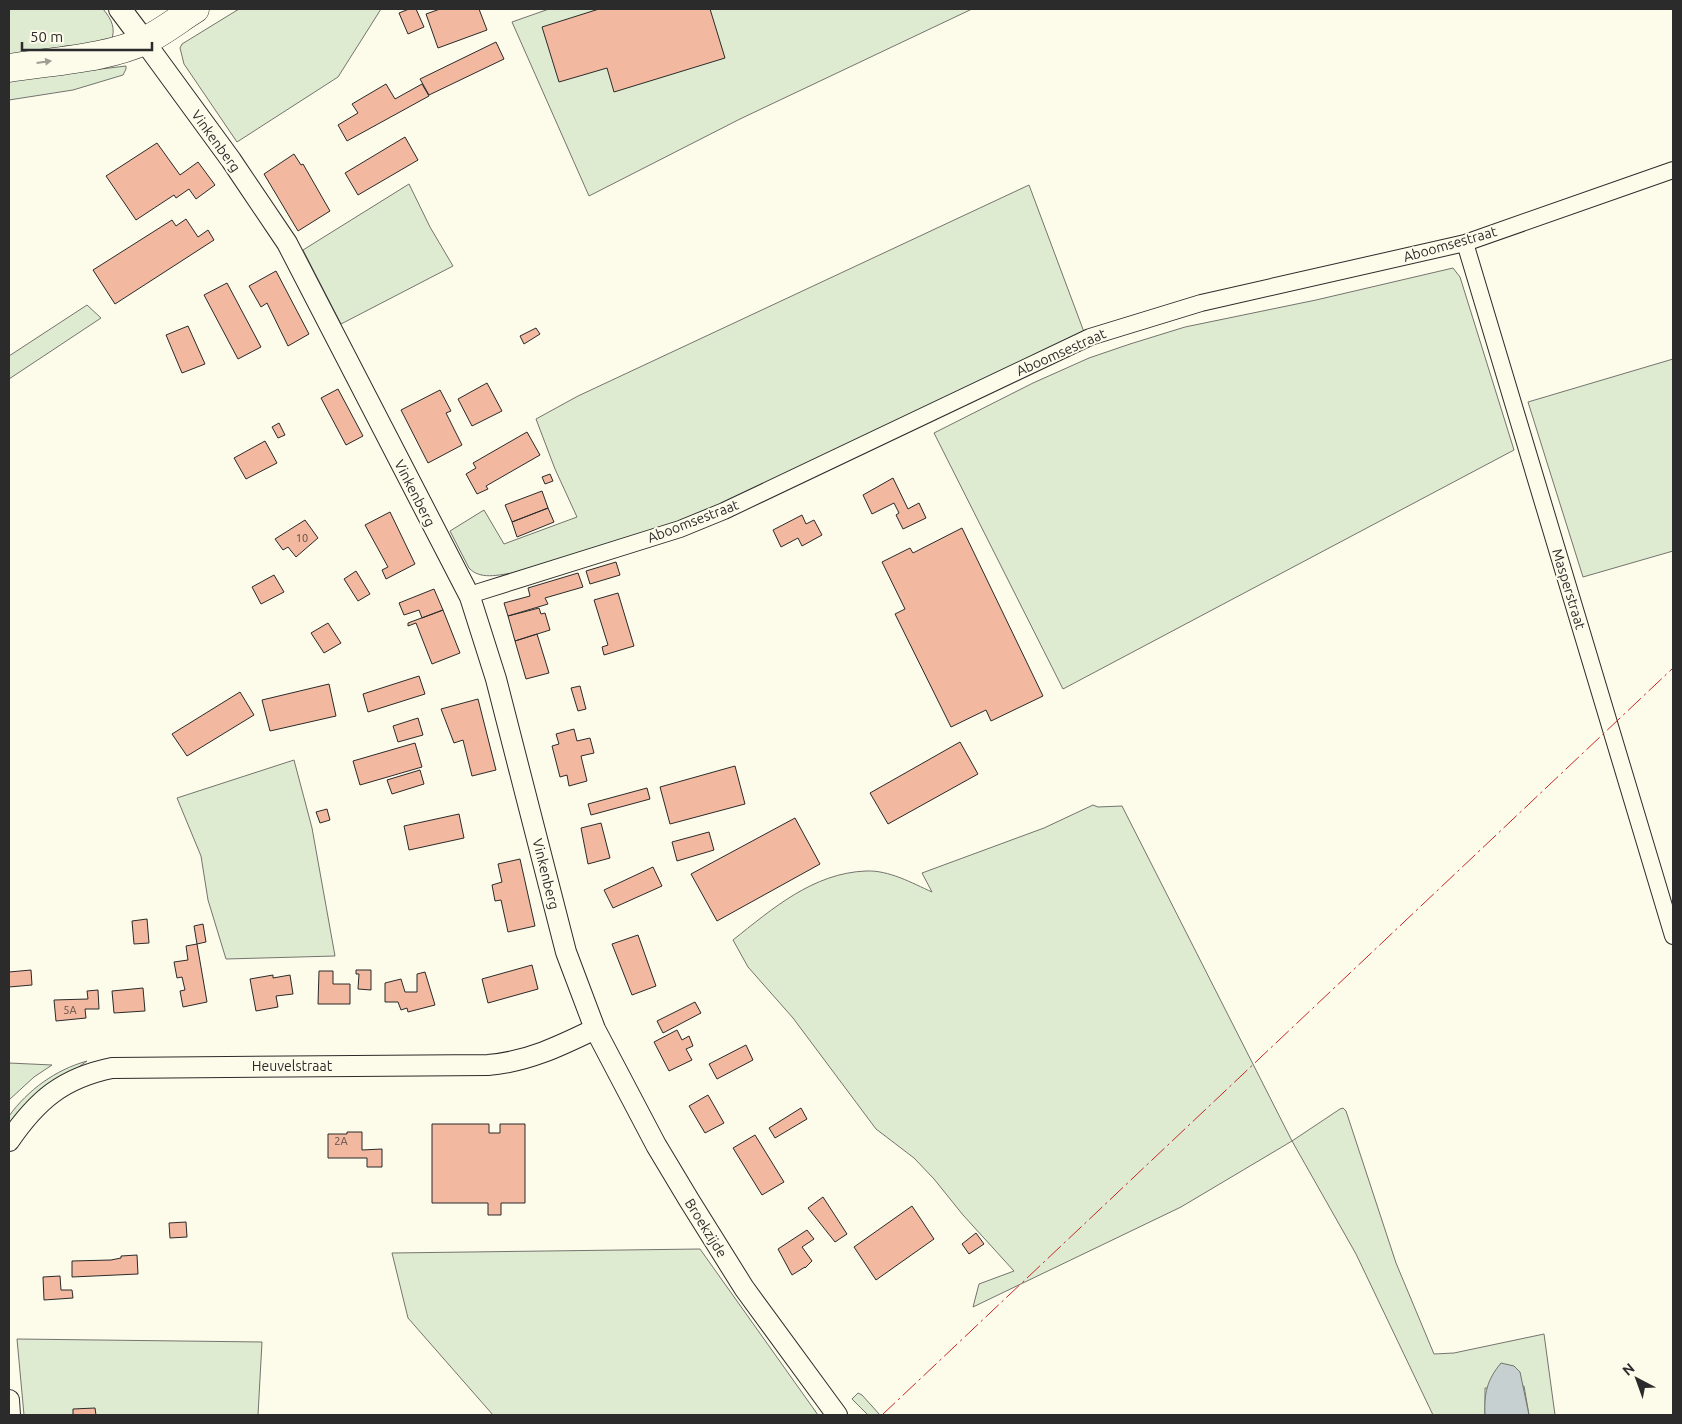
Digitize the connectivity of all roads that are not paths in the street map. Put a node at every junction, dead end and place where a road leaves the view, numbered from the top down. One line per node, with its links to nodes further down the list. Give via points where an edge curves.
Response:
1 (120, 9): 3 (main road, Vinkenberg)
2 (195, 9): 3 (highway)
3 (144, 41): 4 (highway, one-way to 3, via 102,54); 7 (street, Vinkenberg, via 231,160 286,243)
4 (9, 68)
5 (1673, 170): 6 (street, Aboomsestraat)
6 (1465, 243): 7 (street, Aboomsestraat, via 1201,303 1090,337 680,530); 8 (street, Masperstraat)
7 (470, 597): 9 (street, Vinkenberg, via 496,679 566,952)
8 (1673, 936)
9 (595, 1029): 10 (street, Heuvelstraat, via 537,1056 488,1065 112,1068 77,1077 57,1088 40,1102); 13 (street, Broekzijde, via 656,1145 744,1288)
10 (9, 1141)
11 (9, 1400): 12 (street)
12 (10, 1415)
13 (837, 1415)

